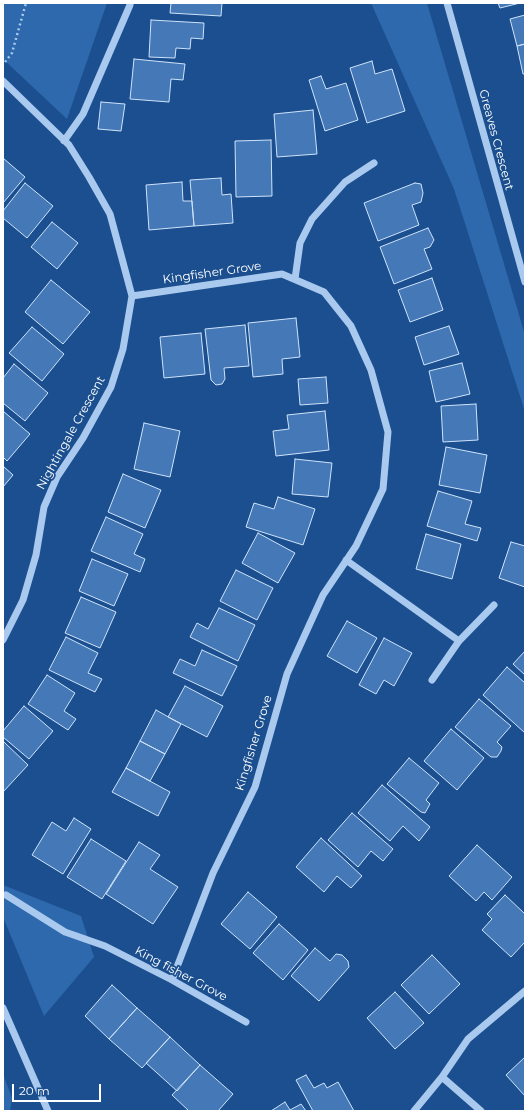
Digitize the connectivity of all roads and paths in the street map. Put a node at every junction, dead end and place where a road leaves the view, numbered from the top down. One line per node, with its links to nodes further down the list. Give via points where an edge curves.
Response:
1 (26, 3): 4 (path, via 12,53)
2 (447, 3): 9 (street, Greaves Crescent)
3 (130, 5): 6 (street, via 83,114)
4 (3, 65)
5 (3, 81): 6 (street, Nightingale Crescent)
6 (64, 141): 10 (street, Nightingale Crescent, via 110,214)
7 (374, 163): 8 (street, via 345,182 312,219 300,243)
8 (295, 279): 10 (street, Kingfisher Grove, via 282,274); 11 (street, Kingfisher Grove, via 324,292 352,326 371,370 388,432 382,489 356,546)
9 (525, 282)
10 (132, 296): 13 (street, Nightingale Crescent, via 123,349 111,387 83,438 57,477 44,507 36,555 24,600)
11 (346, 560): 14 (street); 17 (street, Kingfisher Grove, via 323,595 286,674 255,787 213,873)
12 (494, 605): 14 (street)
13 (3, 640)
14 (459, 641): 15 (street)
15 (432, 680)
16 (6, 894): 17 (street, King fisher Grove, via 65,932 105,946)
17 (172, 980): 20 (street, King fisher Grove)
18 (525, 992): 21 (street, via 468,1040)
19 (3, 1008): 22 (street)
20 (246, 1022)
21 (442, 1077): 23 (street); 24 (street)
22 (48, 1111)
23 (414, 1111)
24 (480, 1111)

